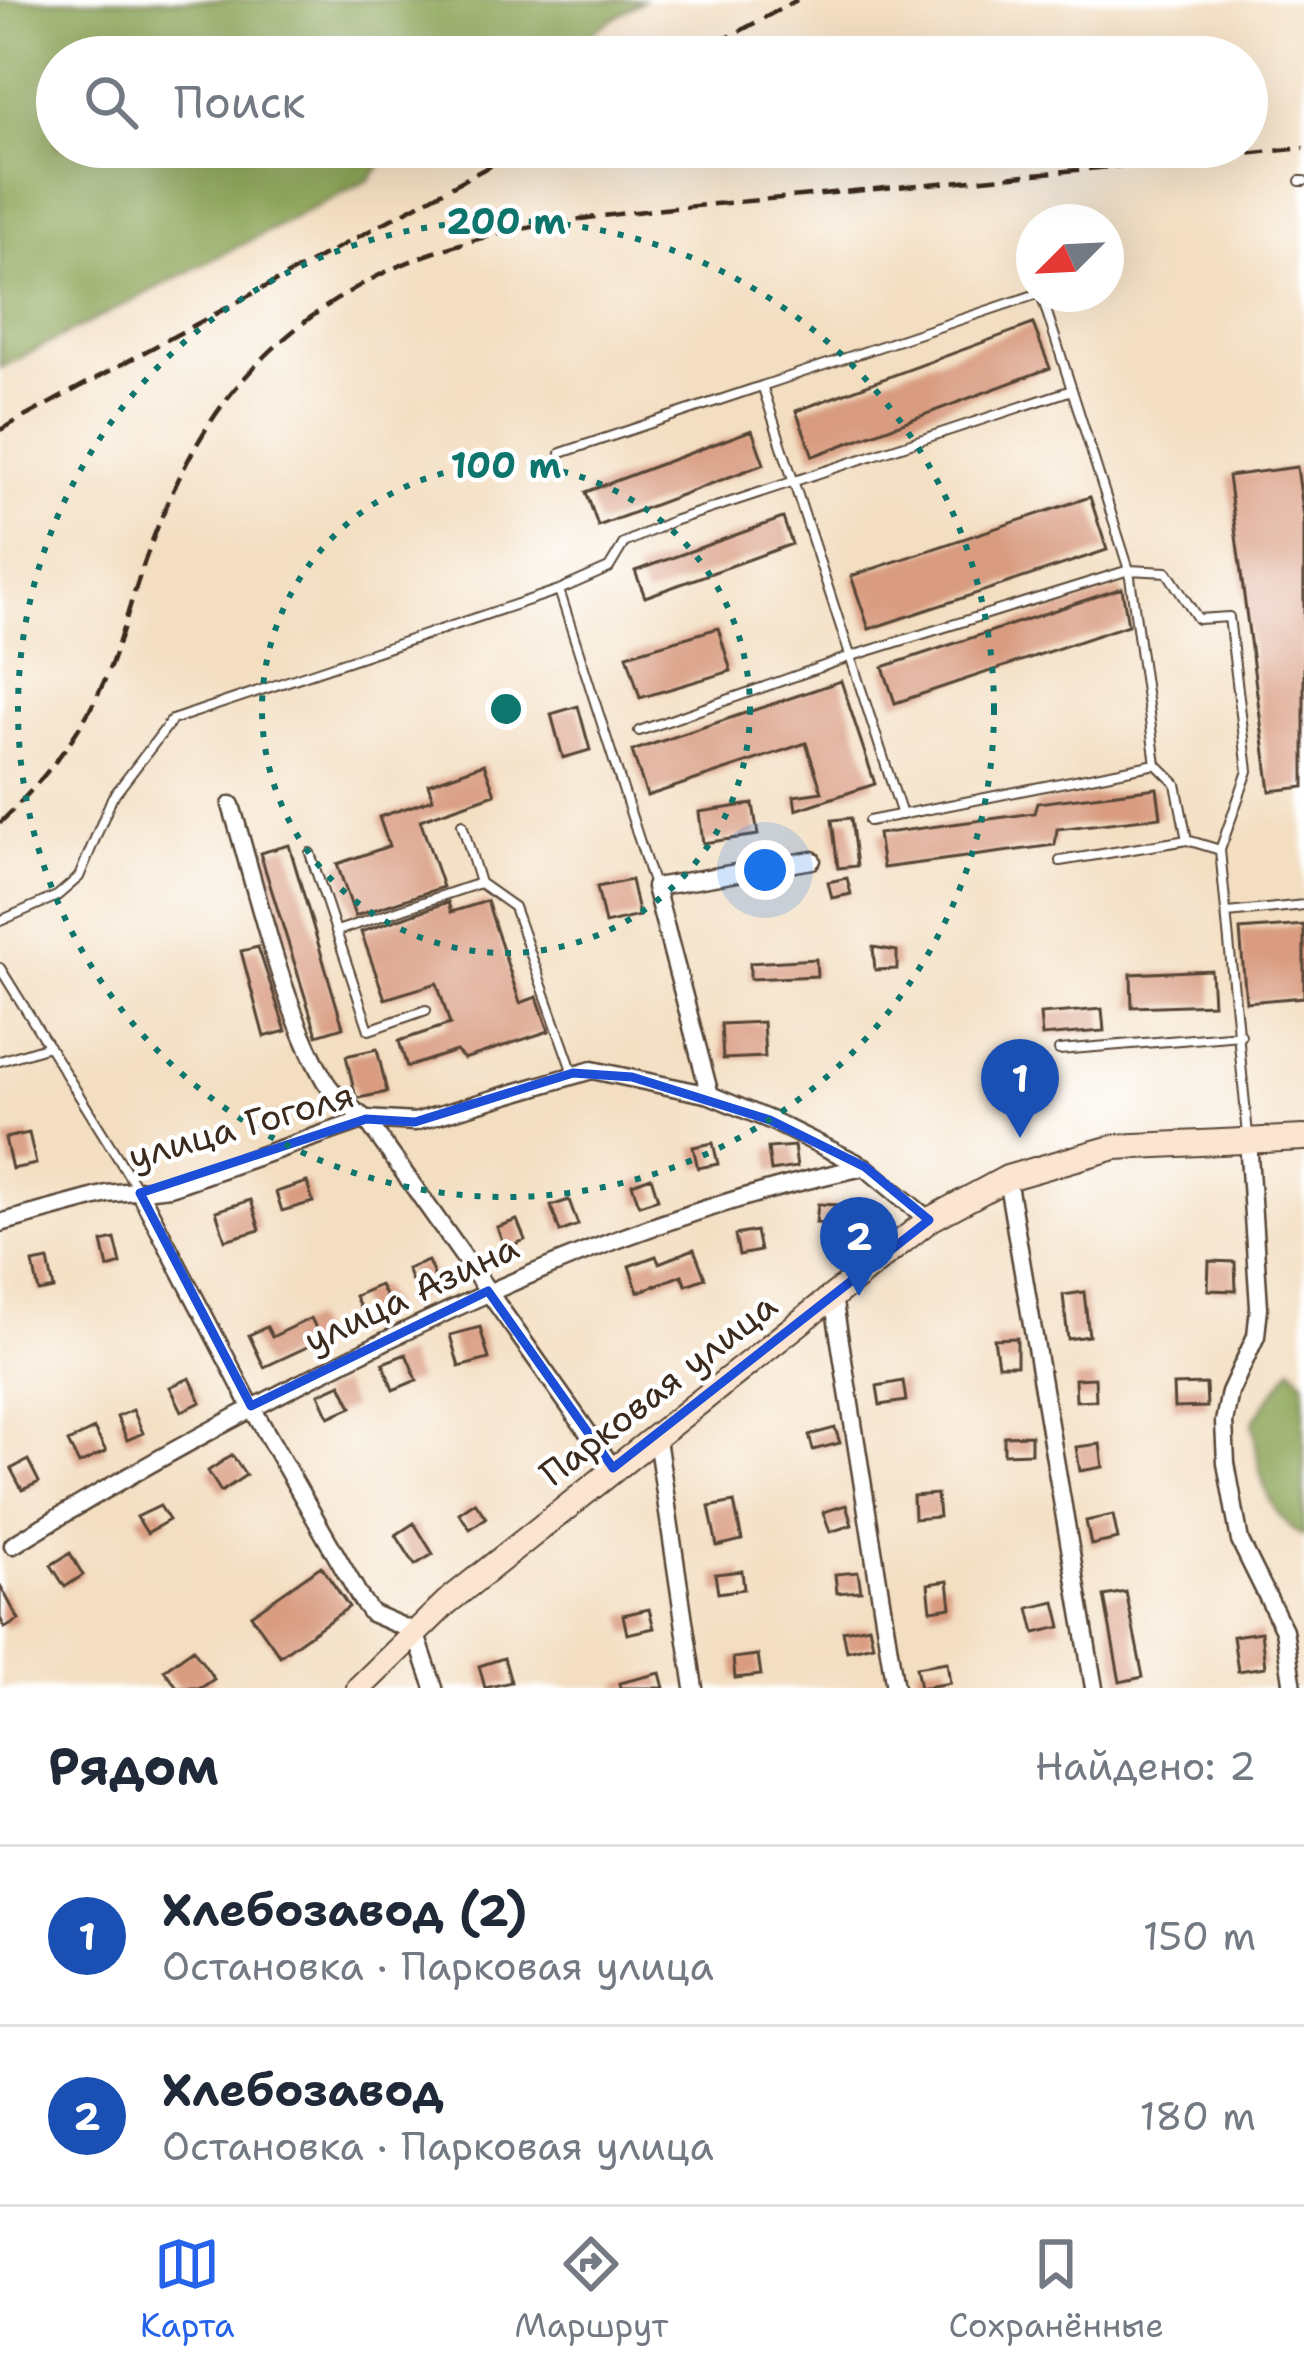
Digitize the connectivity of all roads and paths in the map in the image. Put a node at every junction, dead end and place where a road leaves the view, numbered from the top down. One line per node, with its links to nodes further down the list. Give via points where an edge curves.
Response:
1 (1016, 302): 3 (lane)
2 (1045, 312): 4 (lane)
3 (763, 388): 5 (lane); 6 (lane)
4 (1072, 390): 6 (lane); 7 (lane)
5 (562, 453)
6 (794, 481): 8 (lane, via 636,536 608,568); 9 (lane)
7 (1129, 570): 9 (lane); 11 (lane); 17 (lane, via 1167,572 1198,619 1228,617 1248,771)
8 (559, 590): 22 (lane); 25 (lane, via 172,720 112,798 80,877)
9 (852, 656): 10 (lane); 13 (lane)
10 (639, 731)
11 (1156, 764): 13 (lane); 16 (lane, via 1176,784)
12 (231, 805): 35 (street, via 292,1004 325,1081)
13 (902, 814): 14 (lane)
14 (869, 821)
15 (462, 824): 21 (lane)
16 (1187, 840): 17 (lane); 20 (lane)
17 (1220, 850): 24 (lane)
18 (310, 853): 26 (lane)
19 (812, 860): 22 (street)
20 (1060, 861)
21 (480, 883): 26 (lane); 33 (lane, via 514,907)
22 (655, 887): 34 (street)
23 (1304, 905): 24 (lane)
24 (1228, 913): 29 (lane)
25 (0, 921)
26 (337, 931): 28 (lane, via 369,1030)
27 (0, 968): 30 (lane)
28 (426, 1010)
29 (1241, 1035): 31 (lane); 37 (lane)
30 (49, 1046): 32 (lane); 40 (lane)
31 (1059, 1050)
32 (0, 1061)
33 (573, 1073): 34 (street, улица Гоголя); 35 (street, улица Гоголя, via 415,1122)
34 (710, 1095): 38 (street, улица Гоголя)
35 (366, 1119): 40 (street, улица Гоголя); 43 (street)
36 (1304, 1138): 37 (main road, Парковая улица)
37 (1248, 1139): 39 (main road, Парковая улица, via 1115,1147); 55 (street, via 1259,1306 1256,1336 1230,1392 1226,1462 1240,1540 1283,1630)
38 (865, 1167): 41 (street, улица Гоголя); 43 (street, улица Азина, via 698,1208)
39 (1007, 1178): 41 (main road, Парковая улица); 54 (street)
40 (140, 1193): 42 (street, улица Гоголя); 45 (street)
41 (929, 1220): 44 (main road, Парковая улица)
42 (0, 1222)
43 (488, 1292): 45 (street, улица Азина); 47 (street)
44 (832, 1298): 46 (main road, Парковая улица); 53 (street)
45 (251, 1406): 48 (street, улица Азина); 49 (street, via 371,1613)
46 (657, 1439): 47 (main road, Парковая улица); 52 (street)
47 (613, 1468): 49 (main road, Парковая улица)
48 (13, 1546)
49 (415, 1632): 50 (main road, Парковая улица); 51 (street)
50 (359, 1688)
51 (434, 1688)
52 (694, 1688)
53 (896, 1688)
54 (1094, 1688)
55 (1293, 1688)

